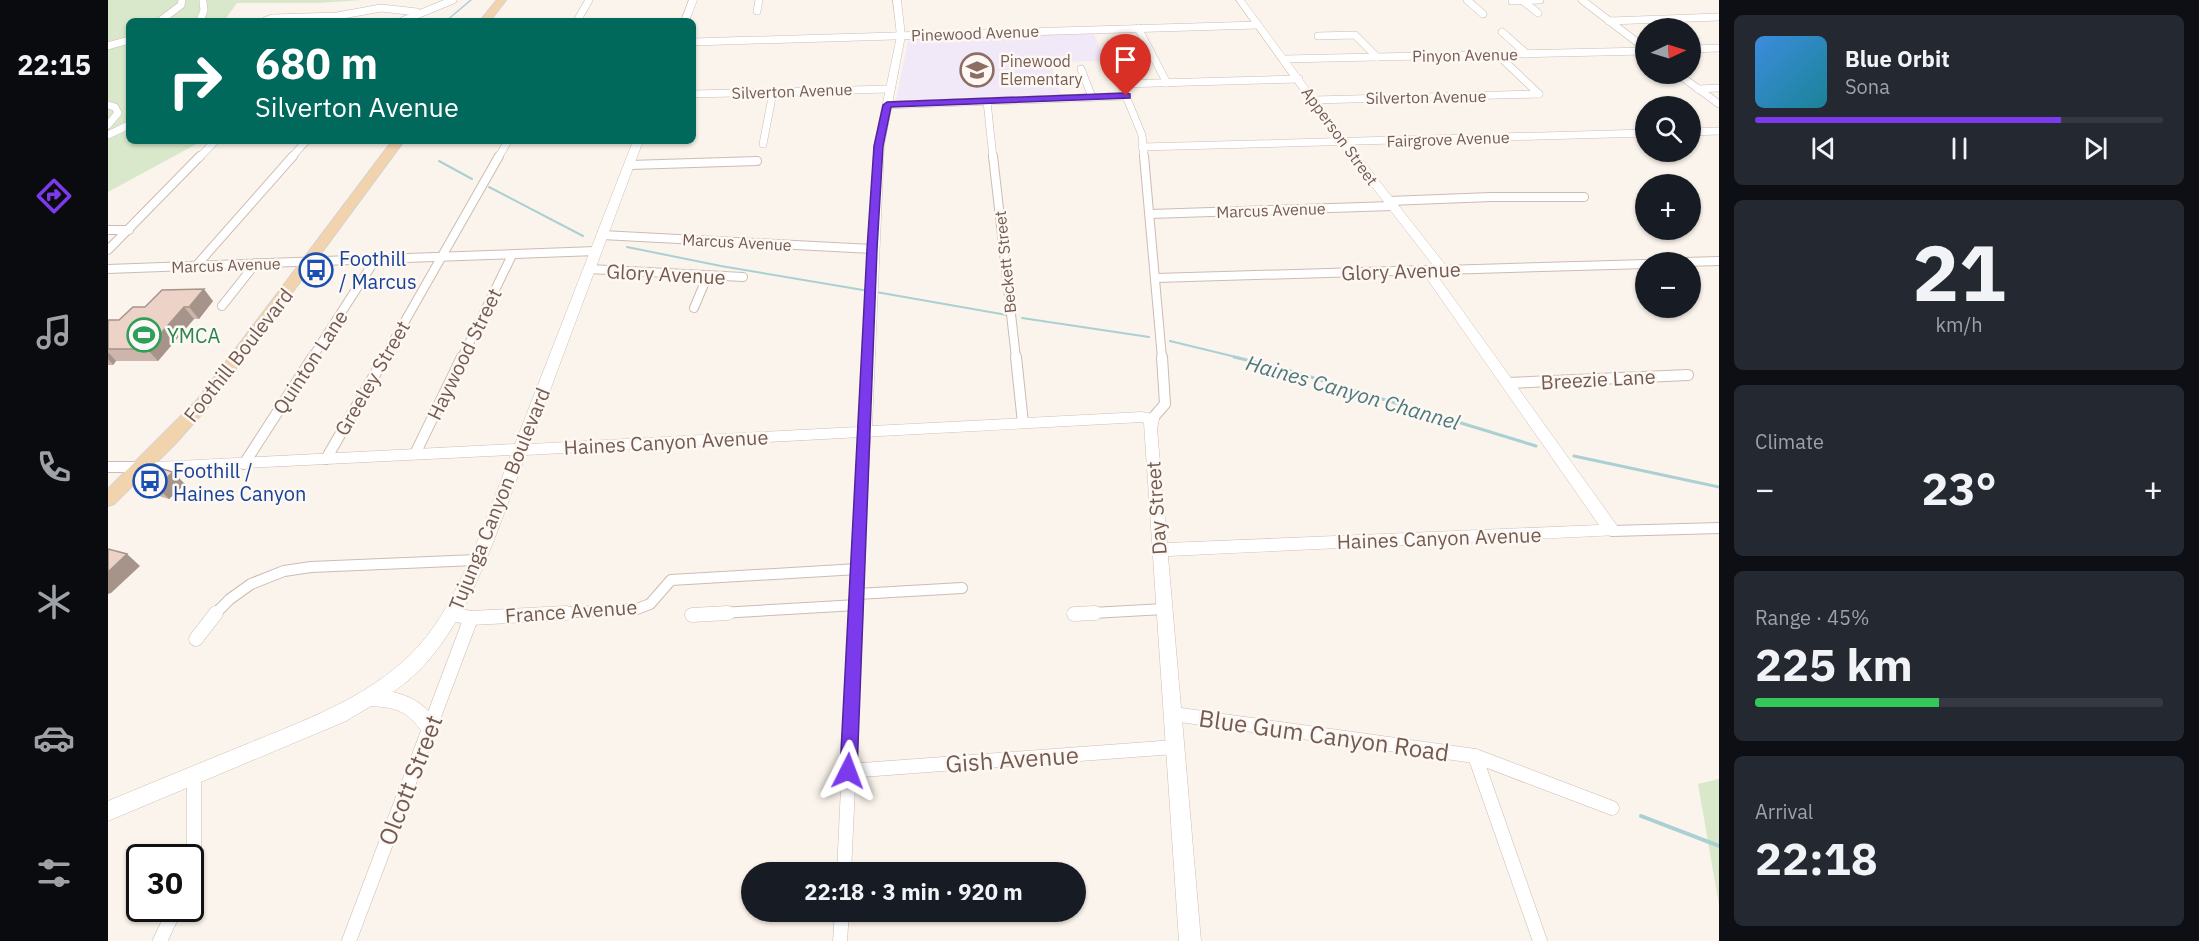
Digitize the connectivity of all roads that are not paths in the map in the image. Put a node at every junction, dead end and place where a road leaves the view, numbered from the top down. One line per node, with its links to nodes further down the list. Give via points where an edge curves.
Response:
1 (182, 0): 19 (street)
2 (453, 0): 23 (street)
3 (502, 0): 24 (main road)
4 (589, 0): 25 (street)
5 (693, 0): 26 (street)
6 (759, 0): 15 (street)
7 (897, 0): 31 (street)
8 (1240, 0): 28 (street, Apperson Street)
9 (1467, 0): 17 (street)
10 (1540, 0): 13 (street)
11 (1582, 0): 27 (street)
12 (1512, 1): 13 (street)
13 (1523, 1): 16 (street)
14 (203, 2): 20 (street)
15 (757, 11)
16 (1538, 13)
17 (1483, 14)
18 (1719, 17): 27 (street)
19 (164, 18)
20 (201, 18)
21 (273, 18): 22 (street, via 337,16 381,8 414,10 417,12)
22 (414, 18)
23 (415, 18)
24 (487, 18)
25 (579, 18)
26 (686, 18)
27 (1609, 21): 34 (street)
28 (1258, 25): 29 (street, Pinewood Avenue); 43 (street, Apperson Street)
29 (1138, 28): 31 (street, Pinewood Avenue); 46 (street)
30 (1502, 32): 41 (street)
31 (901, 36): 35 (street, Pinewood Avenue); 50 (street)
32 (1318, 36): 42 (street, via 1356,36)
33 (126, 41): 36 (street)
34 (1635, 41)
35 (696, 42)
36 (108, 46)
37 (1719, 48): 38 (street)
38 (1701, 49)
39 (1635, 50): 41 (street, Pinyon Avenue)
40 (1497, 54): 41 (street, Pinyon Avenue); 42 (street, Pinyon Avenue); 55 (street, Silverton Avenue, via 1539,94)
41 (1527, 54)
42 (1377, 57): 43 (street, Pinyon Avenue)
43 (1284, 60): 45 (street, Apperson Street)
44 (1081, 69): 54 (street)
45 (1299, 79): 46 (street); 55 (street, Apperson Street)
46 (1167, 83): 53 (street, Day Street, via 1121,84)
47 (1692, 84): 48 (street)
48 (1698, 88): 49 (street); 57 (street)
49 (1719, 88)
50 (890, 89): 51 (street, Silverton Avenue); 59 (street)
51 (773, 92): 52 (street, Silverton Avenue); 72 (street)
52 (696, 94)
53 (1126, 96): 54 (street); 73 (street, Day Street, via 1140,127)
54 (1092, 97): 56 (street)
55 (1314, 100): 66 (street, Apperson Street)
56 (987, 101): 59 (street); 106 (street, Beckett Street)
57 (1719, 104)
58 (108, 105): 60 (street, via 118,113)
59 (887, 105): 82 (street, via 879,146)
60 (108, 125)
61 (126, 126): 65 (street)
62 (1719, 131): 63 (street)
63 (1701, 132)
64 (1635, 133): 66 (street, Fairgrove Avenue)
65 (108, 135)
66 (1343, 142): 73 (street, Fairgrove Avenue); 77 (street, Apperson Street)
67 (213, 144): 80 (street)
68 (303, 144): 93 (street)
69 (396, 144): 89 (main road, Foothill Boulevard)
70 (506, 144): 86 (street, Greeley Street)
71 (637, 144): 75 (street, Tujunga Canyon Boulevard)
72 (763, 144)
73 (1142, 147): 78 (street, Day Street)
74 (758, 161): 75 (street)
75 (630, 165): 81 (street, Tujunga Canyon Boulevard)
76 (1584, 197): 77 (street, Marcus Avenue, via 1491,197)
77 (1390, 204): 78 (street, Marcus Avenue); 97 (street, Apperson Street)
78 (1150, 214): 100 (street, Day Street)
79 (108, 230): 80 (street)
80 (129, 230): 83 (street)
81 (602, 235): 82 (street, Marcus Avenue); 84 (street, Tujunga Canyon Boulevard)
82 (872, 249): 107 (street)
83 (108, 250)
84 (596, 251): 85 (street, Marcus Avenue); 95 (street, Tujunga Canyon Boulevard)
85 (512, 255): 86 (street, Marcus Avenue); 109 (street, Haywood Street)
86 (440, 258): 87 (street, Marcus Avenue); 110 (street, Greeley Street)
87 (375, 260): 89 (street, Marcus Avenue); 111 (street, Quinton Lane)
88 (1719, 261): 90 (street)
89 (309, 262): 91 (street, Marcus Avenue); 113 (main road, Foothill Boulevard, via 207,397)
90 (1701, 262)
91 (256, 263): 93 (street, Marcus Avenue); 101 (street)
92 (1635, 264): 97 (street, Glory Avenue)
93 (196, 266): 94 (street, Marcus Avenue)
94 (108, 269)
95 (589, 270): 98 (street, Glory Avenue); 108 (street, Tujunga Canyon Boulevard)
96 (1427, 270): 97 (street, Glory Avenue); 100 (street, Glory Avenue); 104 (street)
97 (1443, 270)
98 (706, 277): 99 (street, Glory Avenue); 102 (street)
99 (743, 277)
100 (1156, 278): 105 (street, Day Street, via 1165,404)
101 (222, 306)
102 (694, 308)
103 (1688, 375): 104 (street, Breezie Lane)
104 (1508, 383): 116 (street)
105 (1152, 419): 106 (street, Haines Canyon Avenue); 117 (street, Day Street)
106 (1023, 423): 107 (street, Haines Canyon Avenue)
107 (865, 432): 108 (street, Haines Canyon Avenue); 119 (street)
108 (521, 448): 109 (street, Haines Canyon Avenue); 118 (street, Tujunga Canyon Boulevard)
109 (415, 454): 110 (street, Haines Canyon Avenue)
110 (326, 459): 111 (street, Haines Canyon Avenue)
111 (244, 464): 113 (street, Haines Canyon Avenue)
112 (108, 467): 113 (street, Haines Canyon Avenue)
113 (143, 467): 114 (main road, Foothill Boulevard)
114 (108, 499)
115 (1719, 528): 116 (street, Haines Canyon Avenue)
116 (1612, 531): 117 (street, Haines Canyon Avenue)
117 (1160, 550): 122 (street, Day Street)
118 (476, 560): 123 (street, Tujunga Canyon Boulevard); 127 (street, via 274,573 226,602)
119 (858, 569): 121 (street); 126 (street, France Avenue, via 670,580 642,608)
120 (962, 588): 121 (street)
121 (857, 600): 125 (street); 133 (street)
122 (1164, 609): 124 (street); 129 (street, Day Street)
123 (452, 614): 126 (street, France Avenue); 128 (street, Tujunga Canyon Boulevard, via 410,667)
124 (1074, 614)
125 (692, 615)
126 (471, 618): 130 (street, Olcott Street)
127 (196, 639)
128 (370, 697): 130 (street, via 410,705 422,714); 134 (street, Tujunga Canyon Boulevard, via 316,726)
129 (1173, 714): 131 (street, Day Street); 132 (street, Blue Gum Canyon Road)
130 (430, 728): 142 (street, Olcott Street)
131 (1175, 747): 133 (street, Gish Avenue); 144 (street, Day Street)
132 (1474, 756): 135 (street, Blue Gum Canyon Road); 145 (street)
133 (848, 771): 138 (street)
134 (194, 776): 136 (street, Tujunga Canyon Boulevard); 137 (street)
135 (1612, 808)
136 (108, 811)
137 (194, 844)
138 (844, 862)
139 (169, 922): 141 (street)
140 (841, 922): 143 (street)
141 (160, 941)
142 (349, 941)
143 (840, 941)
144 (1190, 941)
145 (1540, 941)

